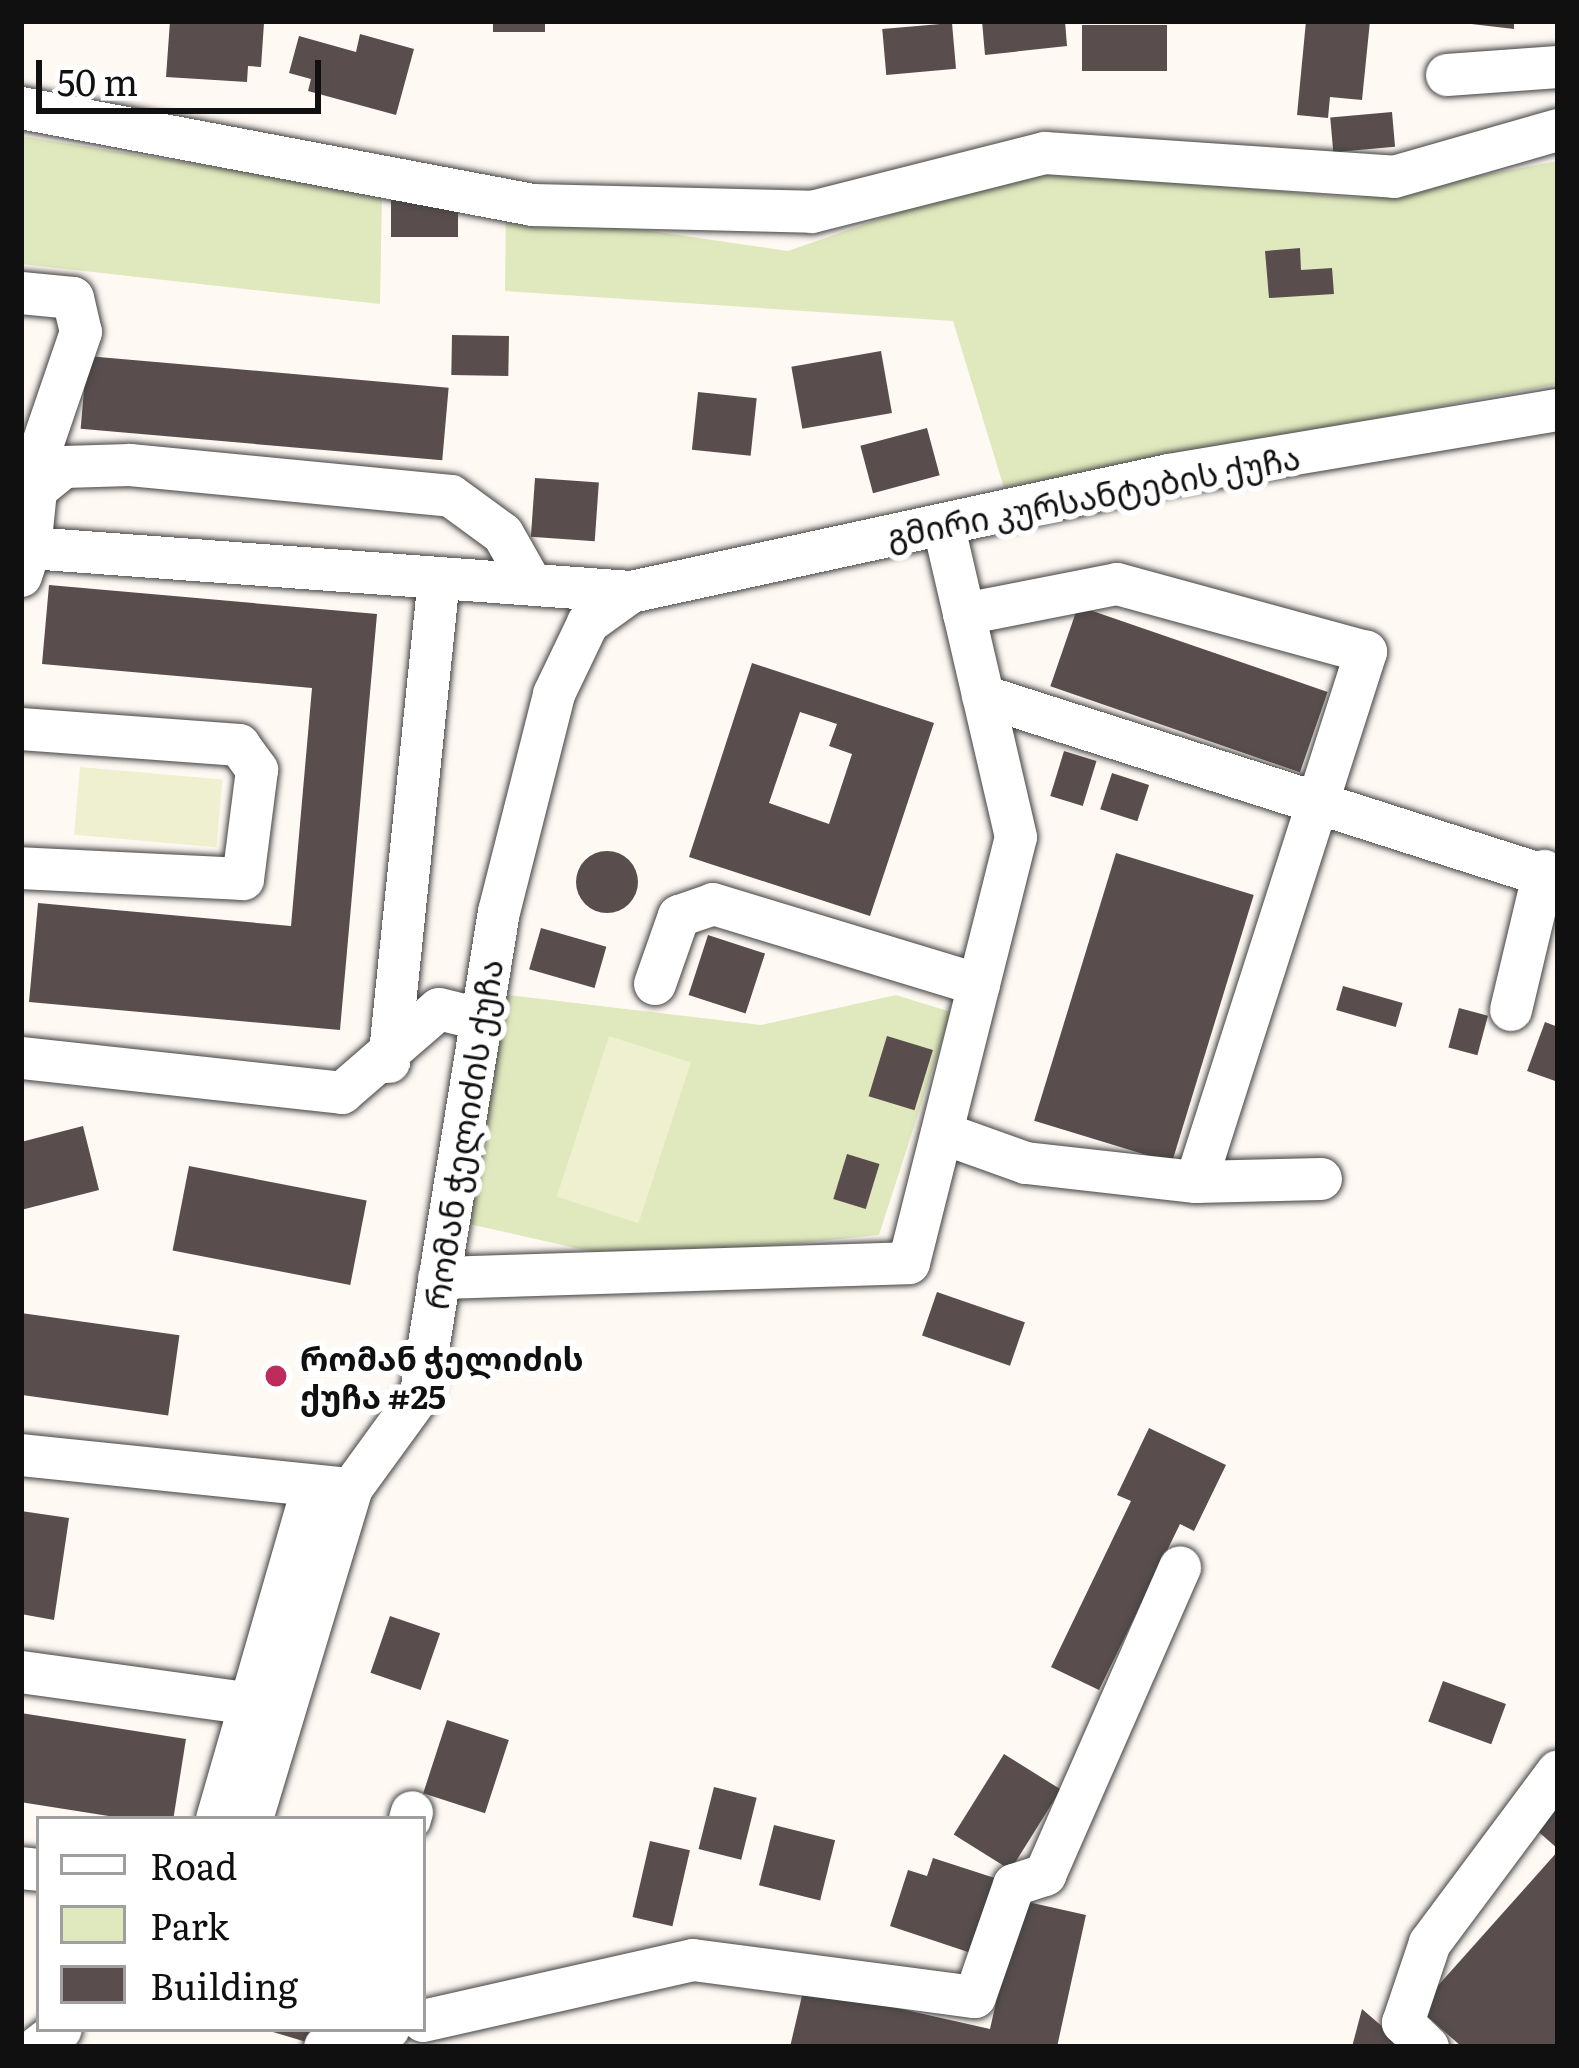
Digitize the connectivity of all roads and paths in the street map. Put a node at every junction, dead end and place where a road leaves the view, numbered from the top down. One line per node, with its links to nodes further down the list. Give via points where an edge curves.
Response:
1 (1558, 67): 2 (street)
2 (1447, 75)
3 (21, 108): 4 (street, via 533,205 812,212 1045,153 1394,177)
4 (1558, 130)
5 (21, 293): 7 (street, via 73,298 80,332 56,382)
6 (1558, 410): 8 (street, გმირი კურსანტების ქუჩა)
7 (43, 484): 9 (street); 10 (street, via 64,467 130,465 451,496 503,533)
8 (943, 524): 12 (street, გმირი კურსანტების ქუჩა); 13 (street)
9 (25, 562): 11 (street)
10 (530, 580): 11 (street); 12 (street)
11 (438, 586): 24 (street)
12 (631, 592): 22 (street, რომან ჭელიძის ქუჩა, via 588,623 554,694)
13 (964, 614): 14 (street); 16 (street, via 1118,584 1366,652)
14 (983, 696): 16 (street); 20 (street, via 1016,837)
15 (21, 728): 17 (street, via 239,745 256,770 243,879)
16 (1316, 803): 18 (street); 27 (street)
17 (21, 868)
18 (1551, 876): 21 (street)
19 (655, 984): 20 (street, via 679,916 713,904)
20 (979, 986): 25 (street)
21 (1511, 1010)
22 (479, 1019): 24 (street, via 439,1009); 28 (street, რომან ჭელიძის ქუჩა)
23 (21, 1058): 24 (street, via 342,1093)
24 (389, 1063)
25 (942, 1133): 27 (street, via 1026,1163); 28 (street, via 909,1263)
26 (1321, 1179): 27 (street)
27 (1196, 1182)
28 (439, 1278): 30 (street, რომან ჭელიძის ქუჩა, via 421,1393)
29 (21, 1455): 30 (street)
30 (332, 1488): 33 (street); 36 (street, რომან ჭელიძის ქუჩა)
31 (1180, 1567): 37 (street, via 1045,1875 1015,1885 975,1997 692,1960)
32 (21, 1672): 33 (street)
33 (252, 1704): 35 (street)
34 (1558, 1771): 40 (street, via 1430,1943 1402,2023)
35 (218, 1816)
36 (253, 1816)
37 (426, 2020)
38 (372, 2032): 39 (street)
39 (327, 2040)
40 (1428, 2047)

